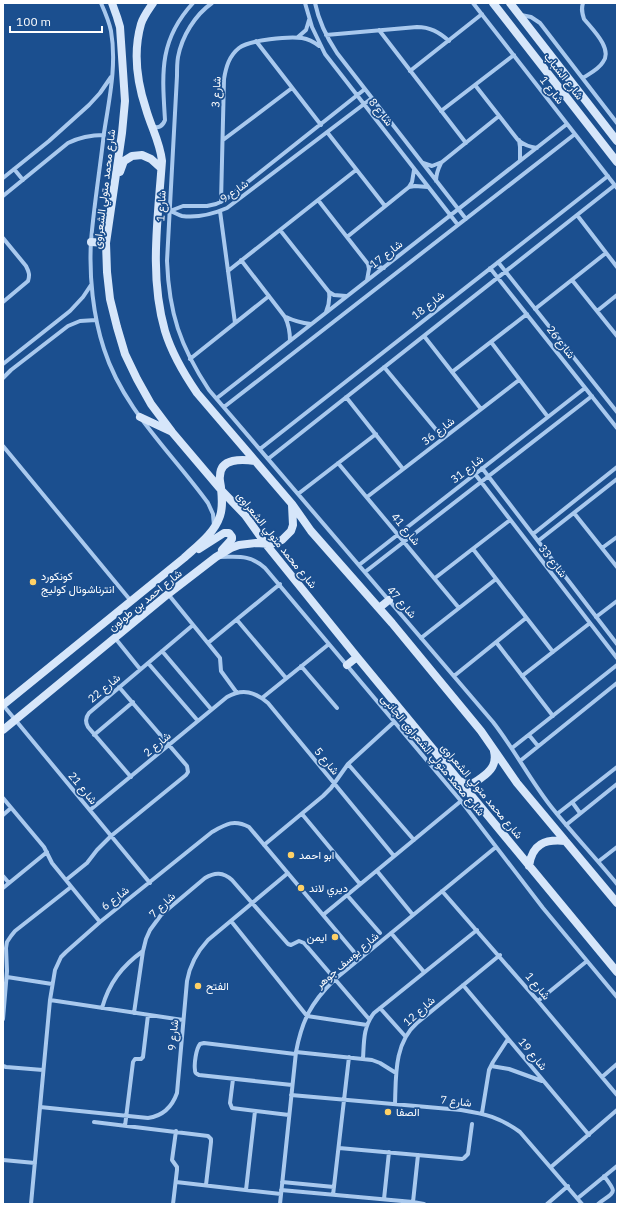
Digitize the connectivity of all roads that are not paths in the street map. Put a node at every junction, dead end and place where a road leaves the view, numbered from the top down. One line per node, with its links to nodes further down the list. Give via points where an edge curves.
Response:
1 (101, 3): 23 (street, via 111,31)
2 (112, 3): 57 (street, شارع محمد متولي الشعراوى, via 120,27 125,101)
3 (153, 3): 34 (street, via 141,23 136,48 141,90)
4 (193, 3): 34 (street, via 174,29 167,46 163,64 164,122 158,127 153,127)
5 (212, 3): 66 (street, شارع 1, via 193,21 178,56)
6 (305, 3): 14 (street, شارع 8)
7 (315, 3): 16 (street, شارع 8)
8 (473, 3): 12 (street, شارع 1)
9 (493, 3): 47 (street, شارع الشباب)
10 (510, 3): 13 (street, شارع الشباب)
11 (583, 3): 24 (street, via 584,19 605,46 606,52 604,62)
12 (482, 14): 18 (street); 21 (street, شارع 1)
13 (519, 15): 24 (street, via 531,17 540,23); 42 (street, شارع الشباب)
14 (309, 19): 17 (street, via 306,30); 20 (street, شارع 8)
15 (379, 30): 16 (street); 18 (street, via 426,27 435,30); 22 (street)
16 (326, 35): 27 (street, شارع 8, via 337,54)
17 (297, 37): 19 (street, شارع 3); 20 (street, شارع 3, via 310,40)
18 (449, 41): 22 (street)
19 (256, 42): 26 (street); 40 (street, شارع 3, via 239,48 228,62 224,78)
20 (321, 47): 28 (street, شارع 8)
21 (514, 55): 25 (street); 35 (street, شارع 1)
22 (410, 71): 31 (street)
23 (112, 75): 39 (street); 50 (street, via 89,105)
24 (583, 78): 33 (street)
25 (475, 85): 31 (street); 32 (street)
26 (292, 88): 36 (street); 40 (street)
27 (365, 90): 28 (street, شارع 9); 29 (street, شارع 8)
28 (357, 96): 30 (street, شارع 8); 36 (street, شارع 9)
29 (372, 98): 30 (street, شارع 9); 48 (street, شارع 8)
30 (364, 104): 37 (street, شارع 9); 52 (street, شارع 8)
31 (441, 111): 43 (street)
32 (499, 116): 41 (street); 43 (street)
33 (617, 123)
34 (152, 124): 49 (street, via 161,150)
35 (567, 124): 38 (street, شارع 1); 44 (street, شارع 17)
36 (321, 125): 63 (street, شارع 9)
37 (327, 132): 51 (street); 67 (street, شارع 9, via 237,201)
38 (575, 134): 53 (street, شارع 1); 70 (street, شارع 17)
39 (104, 135): 55 (street, via 92,135 68,143); 75 (street)
40 (223, 140): 63 (street, شارع 3)
41 (518, 140): 44 (street); 45 (street)
42 (617, 141)
43 (466, 143): 46 (street)
44 (537, 148): 45 (street, شارع 17)
45 (520, 161): 65 (street, شارع 17)
46 (442, 162): 48 (street, via 432,166); 56 (street, via 436,174)
47 (617, 162)
48 (422, 163): 56 (street, شارع 8)
49 (161, 168): 57 (street, via 142,155 132,156 124,162); 129 (street, via 156,283 166,332 176,358 197,394)
50 (14, 169): 54 (street); 55 (street)
51 (356, 170): 62 (street); 64 (street)
52 (414, 170): 58 (street); 59 (street, شارع 8)
53 (608, 176): 60 (street, شارع 1); 79 (street, شارع 18)
54 (3, 178)
55 (23, 180): 61 (street)
56 (436, 181): 65 (street, شارع 8)
57 (114, 185): 76 (street, شارع محمد متولي الشعراوى)
58 (409, 187): 59 (street); 64 (street)
59 (428, 187): 69 (street, شارع 8)
60 (616, 187): 68 (street, شارع 18)
61 (3, 196)
62 (318, 200): 72 (street); 73 (street)
63 (221, 202): 66 (street, شارع 9, via 207,206 183,206)
64 (385, 206): 73 (street)
65 (458, 209): 69 (street, شارع 17); 70 (street, شارع 8)
66 (170, 211): 67 (street, شارع 9, via 182,216 208,215); 107 (street, شارع 1, via 168,284 178,329)
67 (220, 211): 84 (street)
68 (577, 215): 77 (street); 85 (street, شارع 18)
69 (450, 216): 71 (street, شارع 8); 82 (street, شارع 17)
70 (466, 219): 71 (street, شارع 17)
71 (458, 225): 117 (street, شارع 17)
72 (280, 230): 78 (street); 90 (street)
73 (347, 237): 80 (street)
74 (3, 238): 94 (street, via 26,266 30,276 28,281)
75 (91, 242): 76 (street); 89 (street)
76 (106, 244): 123 (street, شارع محمد متولي الشعراوى, via 110,300 125,354 151,404)
77 (606, 253): 81 (street); 87 (street)
78 (241, 260): 84 (street); 92 (street)
79 (498, 262): 83 (street, شارع 18); 85 (street, شارع 26)
80 (368, 264): 82 (street); 88 (street)
81 (617, 267)
82 (384, 268): 88 (street, شارع 17)
83 (490, 268): 86 (street, شارع 26); 127 (street, شارع 18)
84 (228, 271): 101 (street)
85 (505, 271): 86 (street, شارع 18); 95 (street, شارع 26)
86 (498, 277): 98 (street, شارع 26); 103 (street, شارع 18)
87 (572, 280): 95 (street); 96 (street)
88 (367, 281): 93 (street, شارع 17)
89 (92, 285): 100 (street); 108 (street, via 70,311)
90 (329, 292): 93 (street); 97 (street, via 329,306)
91 (617, 295): 96 (street)
92 (269, 296): 99 (street); 101 (street)
93 (347, 296): 97 (street, شارع 17)
94 (3, 302)
95 (535, 309): 119 (street, شارع 26)
96 (597, 311): 104 (street)
97 (326, 312): 102 (street, شارع 17)
98 (527, 314): 106 (street); 113 (street, شارع 26)
99 (285, 317): 102 (street, via 302,324); 105 (street)
100 (96, 320): 111 (street, via 80,321 68,326); 120 (street, via 115,376)
101 (235, 323): 107 (street)
102 (312, 324): 105 (street, شارع 17)
103 (424, 336): 109 (street, شارع 18); 110 (street)
104 (617, 336)
105 (290, 341): 116 (street, شارع 17)
106 (491, 342): 110 (street); 112 (street)
107 (190, 359): 116 (street, شارع 1, via 209,390)
108 (3, 364)
109 (384, 367): 115 (street, شارع 18); 125 (street)
110 (452, 372): 118 (street)
111 (3, 378)
112 (520, 380): 118 (street, شارع 36); 121 (street)
113 (585, 388): 114 (street, شارع 26); 121 (street, شارع 31)
114 (592, 396): 122 (street, شارع 26); 135 (street, شارع 31)
115 (346, 397): 124 (street); 128 (street, شارع 18)
116 (217, 398): 117 (street, شارع 1)
117 (224, 407): 127 (street, شارع 47)
118 (481, 409): 125 (street, شارع 36)
119 (616, 409)
120 (140, 417): 123 (street); 144 (street, via 208,503 213,514)
121 (548, 417): 132 (street, شارع 31)
122 (617, 428)
123 (172, 432): 138 (street, شارع محمد متولي الشعراوى)
124 (376, 434): 130 (street); 133 (street)
125 (443, 438): 133 (street, شارع 36)
126 (4, 448): 163 (street)
127 (260, 449): 128 (street, شارع 47)
128 (268, 459): 139 (street, شارع 47)
129 (255, 461): 138 (street, شارع احمد بن طولون, via 237,460 223,467 220,475); 141 (street)
130 (338, 463): 139 (street); 140 (street, شارع 41)
131 (617, 467): 146 (street)
132 (482, 468): 134 (street, شارع 31); 135 (street, شارع 33)
133 (403, 469): 140 (street, شارع 36)
134 (475, 474): 137 (street, شارع 33); 145 (street, شارع 31)
135 (488, 476): 137 (street, شارع 31); 146 (street, شارع 33)
136 (617, 479): 142 (street)
137 (481, 482): 143 (street, شارع 33); 149 (street, شارع 31)
138 (222, 491): 144 (street, شارع احمد بن طولون, via 222,506); 150 (street, شارع محمد متولي الشعراوى, via 245,515)
139 (298, 494): 155 (street, شارع 47)
140 (367, 497): 145 (street, شارع 41)
141 (292, 504): 150 (street, شارع احمد بن طولون, via 291,531 277,543); 165 (street, via 311,531)
142 (574, 513): 148 (street); 151 (street)
143 (510, 520): 152 (street); 170 (street, شارع 33)
144 (214, 527): 154 (street, شارع احمد بن طولون)
145 (398, 534): 149 (street, شارع 41); 155 (street, شارع 31)
146 (533, 534): 148 (street, شارع 33)
147 (617, 537): 151 (street)
148 (538, 541): 167 (street, شارع 33)
149 (404, 542): 157 (street, شارع 31); 158 (street, شارع 41)
150 (265, 543): 153 (street, شارع احمد بن طولون, via 239,545); 180 (street, شارع محمد متولي الشعراوى)
151 (602, 548): 156 (street)
152 (472, 549): 158 (street); 159 (street)
153 (216, 557): 154 (street, via 232,539 229,533 224,533); 160 (street, شارع محمد متولي الشعراوى الجانبى, via 238,556 253,559); 161 (street, شارع احمد بن طولون)
154 (184, 558): 163 (street, شارع احمد بن طولون)
155 (359, 565): 157 (street, شارع 47)
156 (617, 567)
157 (365, 572): 162 (street, شارع 47)
158 (435, 578): 166 (street, شارع 41)
159 (496, 579): 166 (street); 168 (street)
160 (280, 584): 169 (street); 176 (street, شارع محمد متولي الشعراوى الجانبى)
161 (168, 594): 171 (street); 172 (street, شارع احمد بن طولون)
162 (389, 600): 165 (street); 173 (street, شارع 47)
163 (131, 601): 195 (street, شارع احمد بن طولون)
164 (617, 601): 167 (street)
165 (379, 608): 207 (street)
166 (460, 608): 173 (street)
167 (596, 617): 177 (street, شارع 33)
168 (526, 618): 174 (street); 179 (street)
169 (237, 620): 175 (street); 189 (street)
170 (590, 623): 179 (street); 181 (street, شارع 33)
171 (193, 625): 175 (street); 178 (street, شارع 22)
172 (115, 638): 186 (street); 199 (street, شارع احمد بن طولون)
173 (421, 638): 187 (street, شارع 47)
174 (496, 642): 187 (street); 188 (street)
175 (208, 643): 192 (street, via 220,658 222,673)
176 (329, 644): 183 (street, شارع محمد متولي الشعراوى الجانبى); 185 (street)
177 (617, 644)
178 (162, 651): 182 (street, شارع 22); 197 (street)
179 (553, 652): 188 (street)
180 (357, 657): 183 (street); 213 (street, شارع محمد متولي الشعراوى)
181 (617, 658)
182 (148, 663): 186 (street, شارع 22); 200 (street)
183 (347, 665): 201 (street, شارع محمد متولي الشعراوى الجانبى)
184 (617, 665): 198 (street)
185 (301, 666): 189 (street); 196 (street)
186 (140, 670): 191 (street, شارع 22)
187 (454, 676): 208 (street, شارع 47)
188 (522, 676): 198 (street)
189 (286, 678): 193 (street)
190 (617, 683): 206 (street)
191 (119, 687): 194 (street); 203 (street, شارع 22, via 86,716 86,724)
192 (236, 693): 193 (street, شارع 5, via 249,692); 197 (street, شارع 2)
193 (262, 698): 214 (street, شارع 5)
194 (133, 702): 203 (street); 205 (street)
195 (3, 705): 199 (street, شارع 21)
196 (337, 708)
197 (212, 709): 200 (street, شارع 2)
198 (552, 716): 204 (street)
199 (15, 720): 202 (street, شارع احمد بن طولون); 220 (street, شارع 21)
200 (198, 721): 205 (street, شارع 2)
201 (394, 722): 210 (street); 217 (street, شارع محمد متولي الشعراوى الجانبى)
202 (3, 730)
203 (94, 735): 212 (street, شارع 22)
204 (529, 735): 206 (street); 208 (street)
205 (170, 745): 212 (street, شارع 2); 226 (street, via 187,766 187,774)
206 (538, 746): 209 (street)
207 (493, 748): 213 (street, via 494,764 487,774 474,784); 228 (street, via 517,783)
208 (512, 748): 209 (street, شارع 47)
209 (520, 761): 223 (street, شارع 47)
210 (348, 764): 214 (street); 227 (street)
211 (617, 767): 218 (street)
212 (131, 777): 220 (street, شارع 2)
213 (458, 779): 235 (street, شارع محمد متولي الشعراوى)
214 (334, 784): 222 (street); 233 (street, شارع 5)
215 (617, 784): 221 (street)
216 (3, 798): 219 (street)
217 (461, 801): 227 (street); 230 (street, شارع محمد متولي الشعراوى الجانبى)
218 (572, 802): 221 (street); 223 (street)
219 (11, 808): 224 (street); 232 (street)
220 (90, 810): 226 (street, شارع 21)
221 (580, 813): 225 (street)
222 (302, 814): 229 (street); 242 (street)
223 (557, 814): 225 (street, شارع 47)
224 (3, 815)
225 (566, 825): 234 (street, شارع 47)
226 (112, 836): 239 (street, via 87,863); 241 (street, شارع 21)
227 (414, 840): 233 (street)
228 (565, 841): 235 (street, via 548,841 540,845 534,851); 249 (street)
229 (264, 845): 237 (street, شارع 6); 241 (street, شارع 6, via 249,827 236,822 228,823 212,832)
230 (496, 847): 246 (street, شارع يوسف جوهر); 261 (street, شارع محمد متولي الشعراوى الجانبى)
231 (617, 847): 234 (street)
232 (47, 852): 239 (street, via 52,864); 240 (street)
233 (394, 856): 236 (street)
234 (599, 862): 243 (street, شارع 47)
235 (529, 866): 263 (street, شارع محمد متولي الشعراوى)
236 (377, 871): 242 (street); 251 (street)
237 (288, 873): 248 (street, شارع 9); 250 (street, شارع 6)
238 (3, 876): 240 (street)
239 (66, 880): 244 (street)
240 (9, 883): 245 (street)
241 (150, 883): 253 (street, شارع 6)
242 (360, 884): 247 (street)
243 (617, 884)
244 (71, 887): 253 (street); 258 (street, via 11,936)
245 (3, 888)
246 (442, 891): 251 (street, شارع يوسف جوهر); 254 (street, شارع 1)
247 (347, 895): 250 (street); 255 (street)
248 (252, 903): 252 (street, شارع 9); 257 (street, شارع 7, via 227,876 210,875 161,915 150,930); 265 (street, شارع 7, via 287,943 291,945 302,942)
249 (617, 903)
250 (323, 915): 260 (street, شارع 6)
251 (412, 916): 256 (street, شارع يوسف جوهر)
252 (230, 921): 275 (street); 278 (street, شارع 9, via 208,940 194,958 188,973)
253 (100, 922): 266 (street, شارع 6, via 61,957)
254 (477, 930): 259 (street, شارع 1); 262 (street)
255 (380, 933)
256 (391, 933): 260 (street, شارع يوسف جوهر); 262 (street)
257 (143, 951): 271 (street, via 117,975); 273 (street, شارع 7)
258 (4, 953): 264 (street)
259 (500, 955): 267 (street, شارع 12); 270 (street, شارع 1)
260 (360, 959): 265 (street, شارع يوسف جوهر)
261 (587, 961): 268 (street, شارع محمد متولي الشعراوى الجانبى); 270 (street)
262 (424, 972): 272 (street)
263 (617, 972)
264 (7, 977): 266 (street); 276 (street)
265 (334, 980): 275 (street, شارع يوسف جوهر, via 316,1000); 277 (street)
266 (52, 984): 269 (street, شارع 6)
267 (463, 985): 280 (street, شارع 12, via 412,1026); 281 (street, شارع 19)
268 (617, 997)
269 (50, 1000): 271 (street); 288 (street, شارع 6)
270 (538, 1001): 290 (street, شارع 1)
271 (102, 1008): 273 (street)
272 (380, 1008): 277 (street); 280 (street)
273 (134, 1013): 274 (street)
274 (148, 1015): 278 (street); 303 (street, via 143,1057 133,1062)
275 (307, 1016): 279 (street); 282 (street, شارع يوسف جوهر)
276 (3, 1019)
277 (369, 1019): 279 (street)
278 (183, 1020): 303 (street, شارع 9, via 177,1093 173,1102 162,1114 153,1118)
279 (366, 1025): 284 (street)
280 (405, 1036): 289 (street, شارع 12, via 400,1047)
281 (508, 1039): 287 (street); 292 (street, شارع 19)
282 (296, 1053): 283 (street); 291 (street, via 200,1044 196,1050 196,1074); 293 (street, شارع يوسف جوهر)
283 (348, 1057): 284 (street); 296 (street)
284 (363, 1059): 289 (street, via 380,1063)
285 (617, 1064): 290 (street)
286 (3, 1066): 288 (street)
287 (491, 1066): 292 (street, via 509,1069); 301 (street)
288 (43, 1070): 298 (street, شارع 6)
289 (396, 1073): 297 (street, شارع 12)
290 (602, 1077): 295 (street, شارع 1)
291 (233, 1079): 293 (street); 300 (street, via 231,1107)
292 (544, 1081): 308 (street, شارع 19)
293 (292, 1085): 294 (street, شارع يوسف جوهر)
294 (291, 1094): 296 (street, شارع 7); 302 (street, شارع يوسف جوهر)
295 (617, 1096)
296 (344, 1100): 297 (street, شارع 7); 309 (street)
297 (395, 1104): 301 (street, شارع 7)
298 (40, 1107): 303 (street, شارع 9); 313 (street, شارع 6)
299 (617, 1110): 308 (street)
300 (255, 1111): 302 (street); 322 (street)
301 (482, 1113): 315 (street, شارع 7, via 496,1117 520,1132)
302 (289, 1115): 318 (street, شارع يوسف جوهر)
303 (126, 1117): 306 (street)
304 (94, 1122): 306 (street)
305 (472, 1124): 311 (street, via 468,1154 464,1158)
306 (125, 1126): 307 (street)
307 (176, 1131): 317 (street, via 172,1160 177,1168); 319 (street, via 206,1135 211,1139)
308 (589, 1135): 315 (street)
309 (339, 1148): 310 (street); 321 (street)
310 (389, 1152): 311 (street); 326 (street)
311 (418, 1155): 328 (street)
312 (3, 1160): 313 (street)
313 (35, 1163): 329 (street, شارع 6)
314 (617, 1166): 316 (street)
315 (551, 1167): 320 (street, شارع 7)
316 (604, 1176): 325 (street); 335 (street, via 613,1191)
317 (176, 1182): 319 (street); 330 (street)
318 (282, 1182): 321 (street); 323 (street, شارع يوسف جوهر)
319 (206, 1185): 322 (street)
320 (568, 1186): 325 (street, شارع 7); 333 (street)
321 (334, 1187): 324 (street)
322 (246, 1190): 323 (street)
323 (281, 1192): 324 (street); 331 (street, شارع يوسف جوهر)
324 (333, 1195): 326 (street)
325 (578, 1198): 334 (street, شارع 7)
326 (384, 1199): 327 (street)
327 (393, 1202): 328 (street)
328 (413, 1202): 332 (street)
329 (31, 1204)
330 (173, 1204)
331 (280, 1204)
332 (424, 1204)
333 (547, 1204)
334 (582, 1204)
335 (598, 1204)

